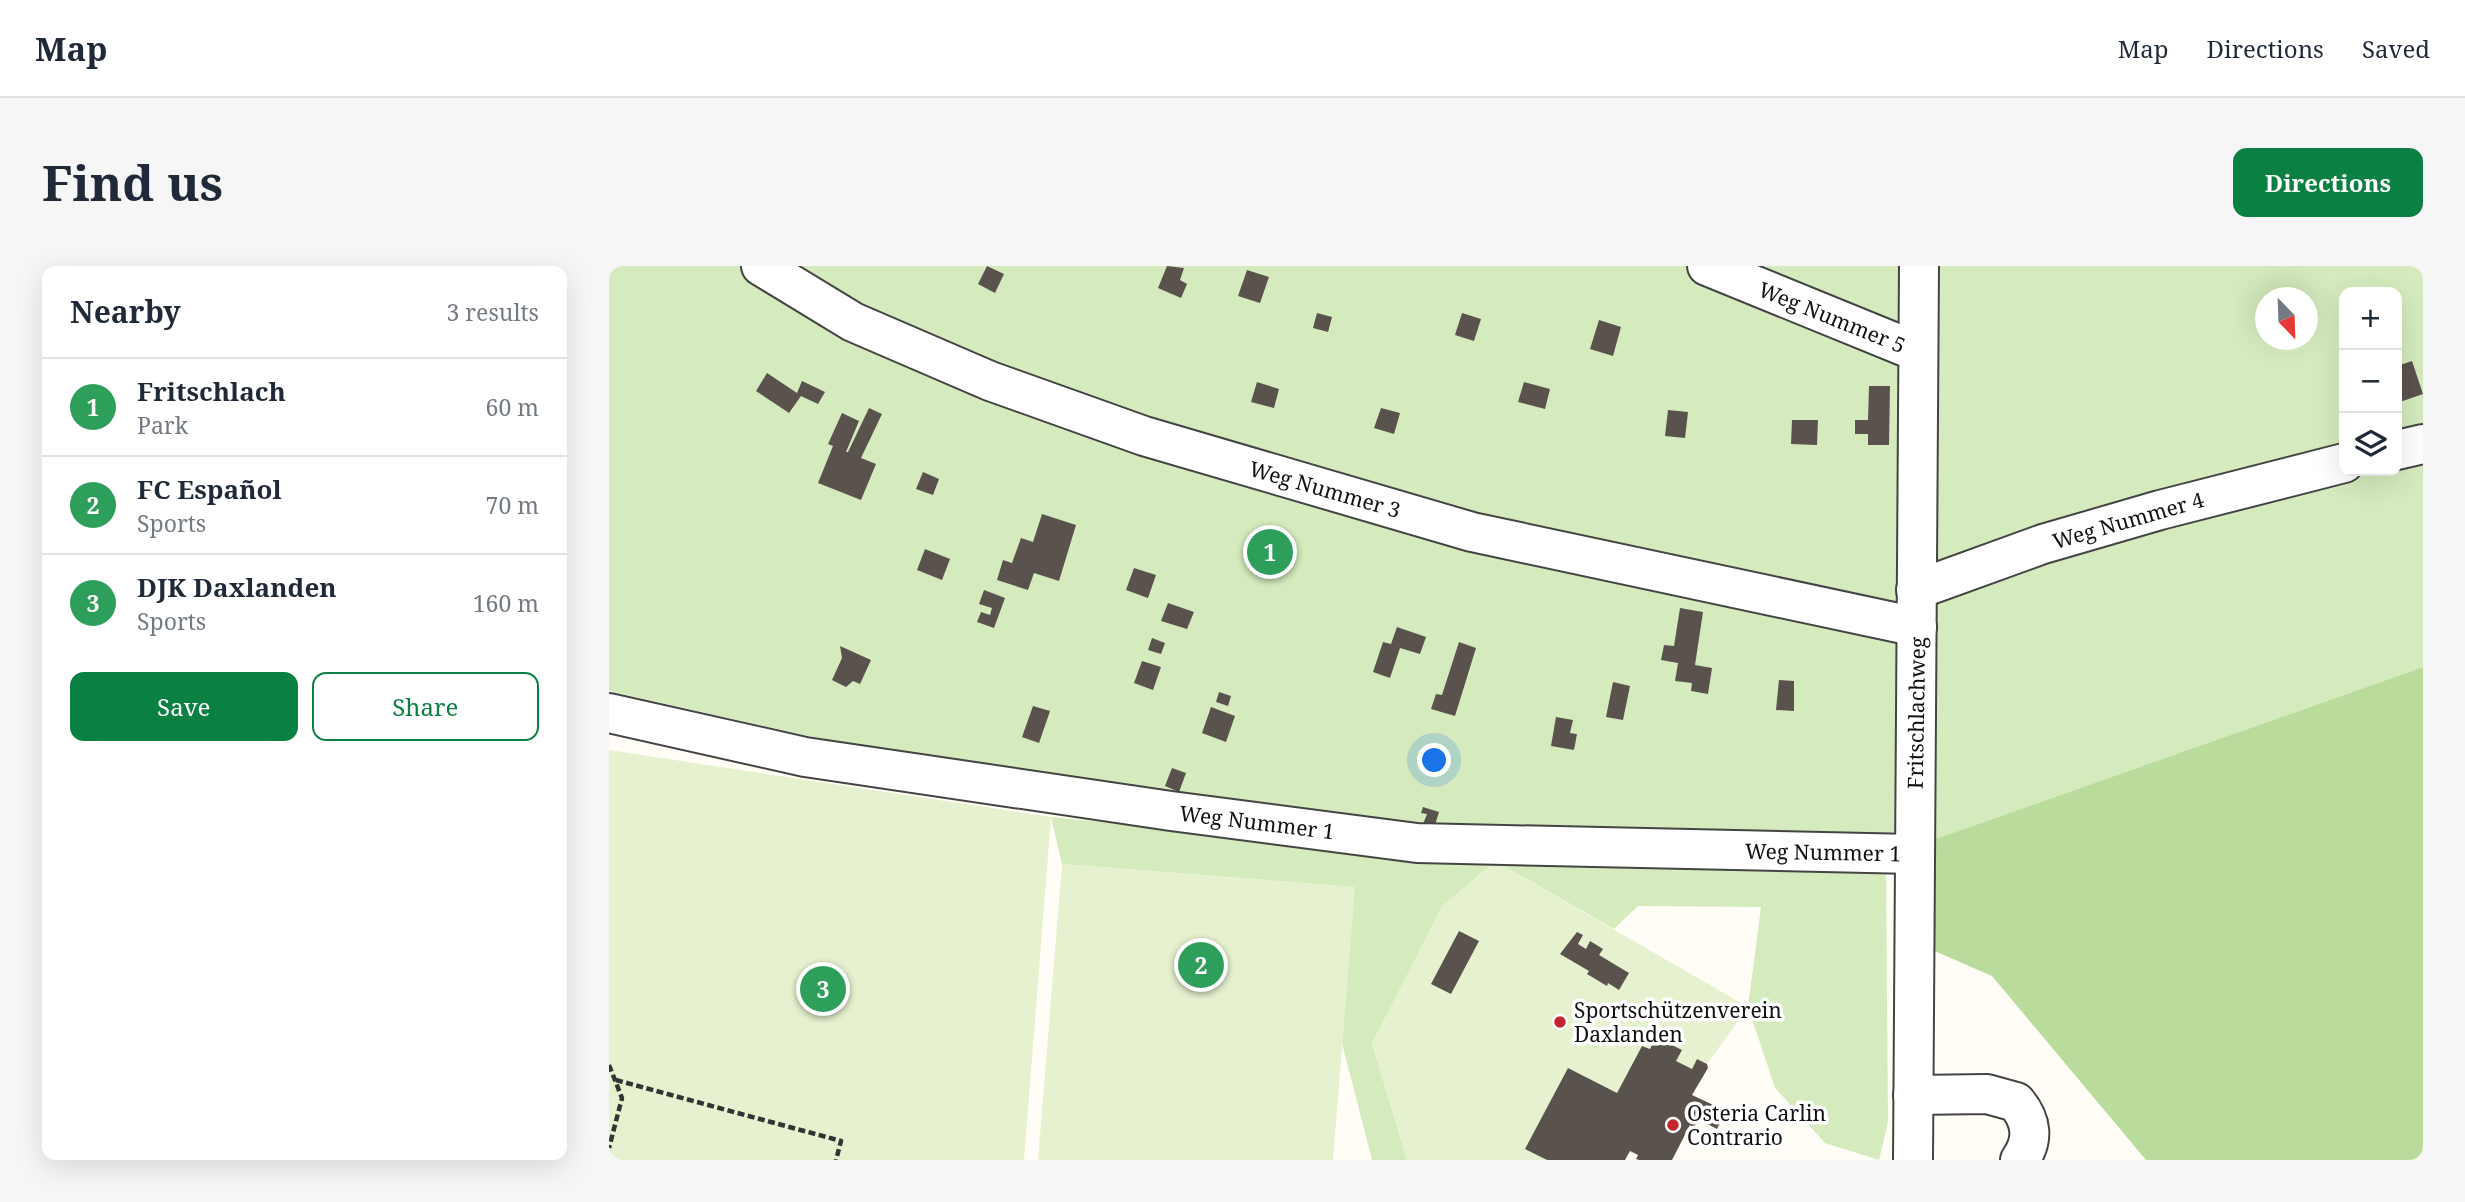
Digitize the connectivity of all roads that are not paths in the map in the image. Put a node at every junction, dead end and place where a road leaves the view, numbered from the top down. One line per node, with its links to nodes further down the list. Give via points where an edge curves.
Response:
1 (761, 266): 8 (street, Weg Nummer 3, via 853,322 991,381 1144,436 1472,532 1667,576)
2 (1707, 266): 4 (street, Weg Nummer 5)
3 (1919, 266): 4 (street, Fritschlachweg)
4 (1919, 352): 8 (street, Fritschlachweg)
5 (2423, 444): 6 (street)
6 (2402, 449)
7 (2339, 464): 8 (street, Weg Nummer 4, via 2069,536)
8 (1916, 609): 10 (street, Fritschlachweg)
9 (609, 713): 10 (street, Weg Nummer 1, via 805,757 1417,843)
10 (1913, 854): 11 (street, Fritschlachweg)
11 (1913, 1095): 12 (street, Fritschlachweg); 13 (street, via 1987,1094 2016,1102 2029,1125 2028,1149)
12 (1913, 1160)
13 (2020, 1160)

